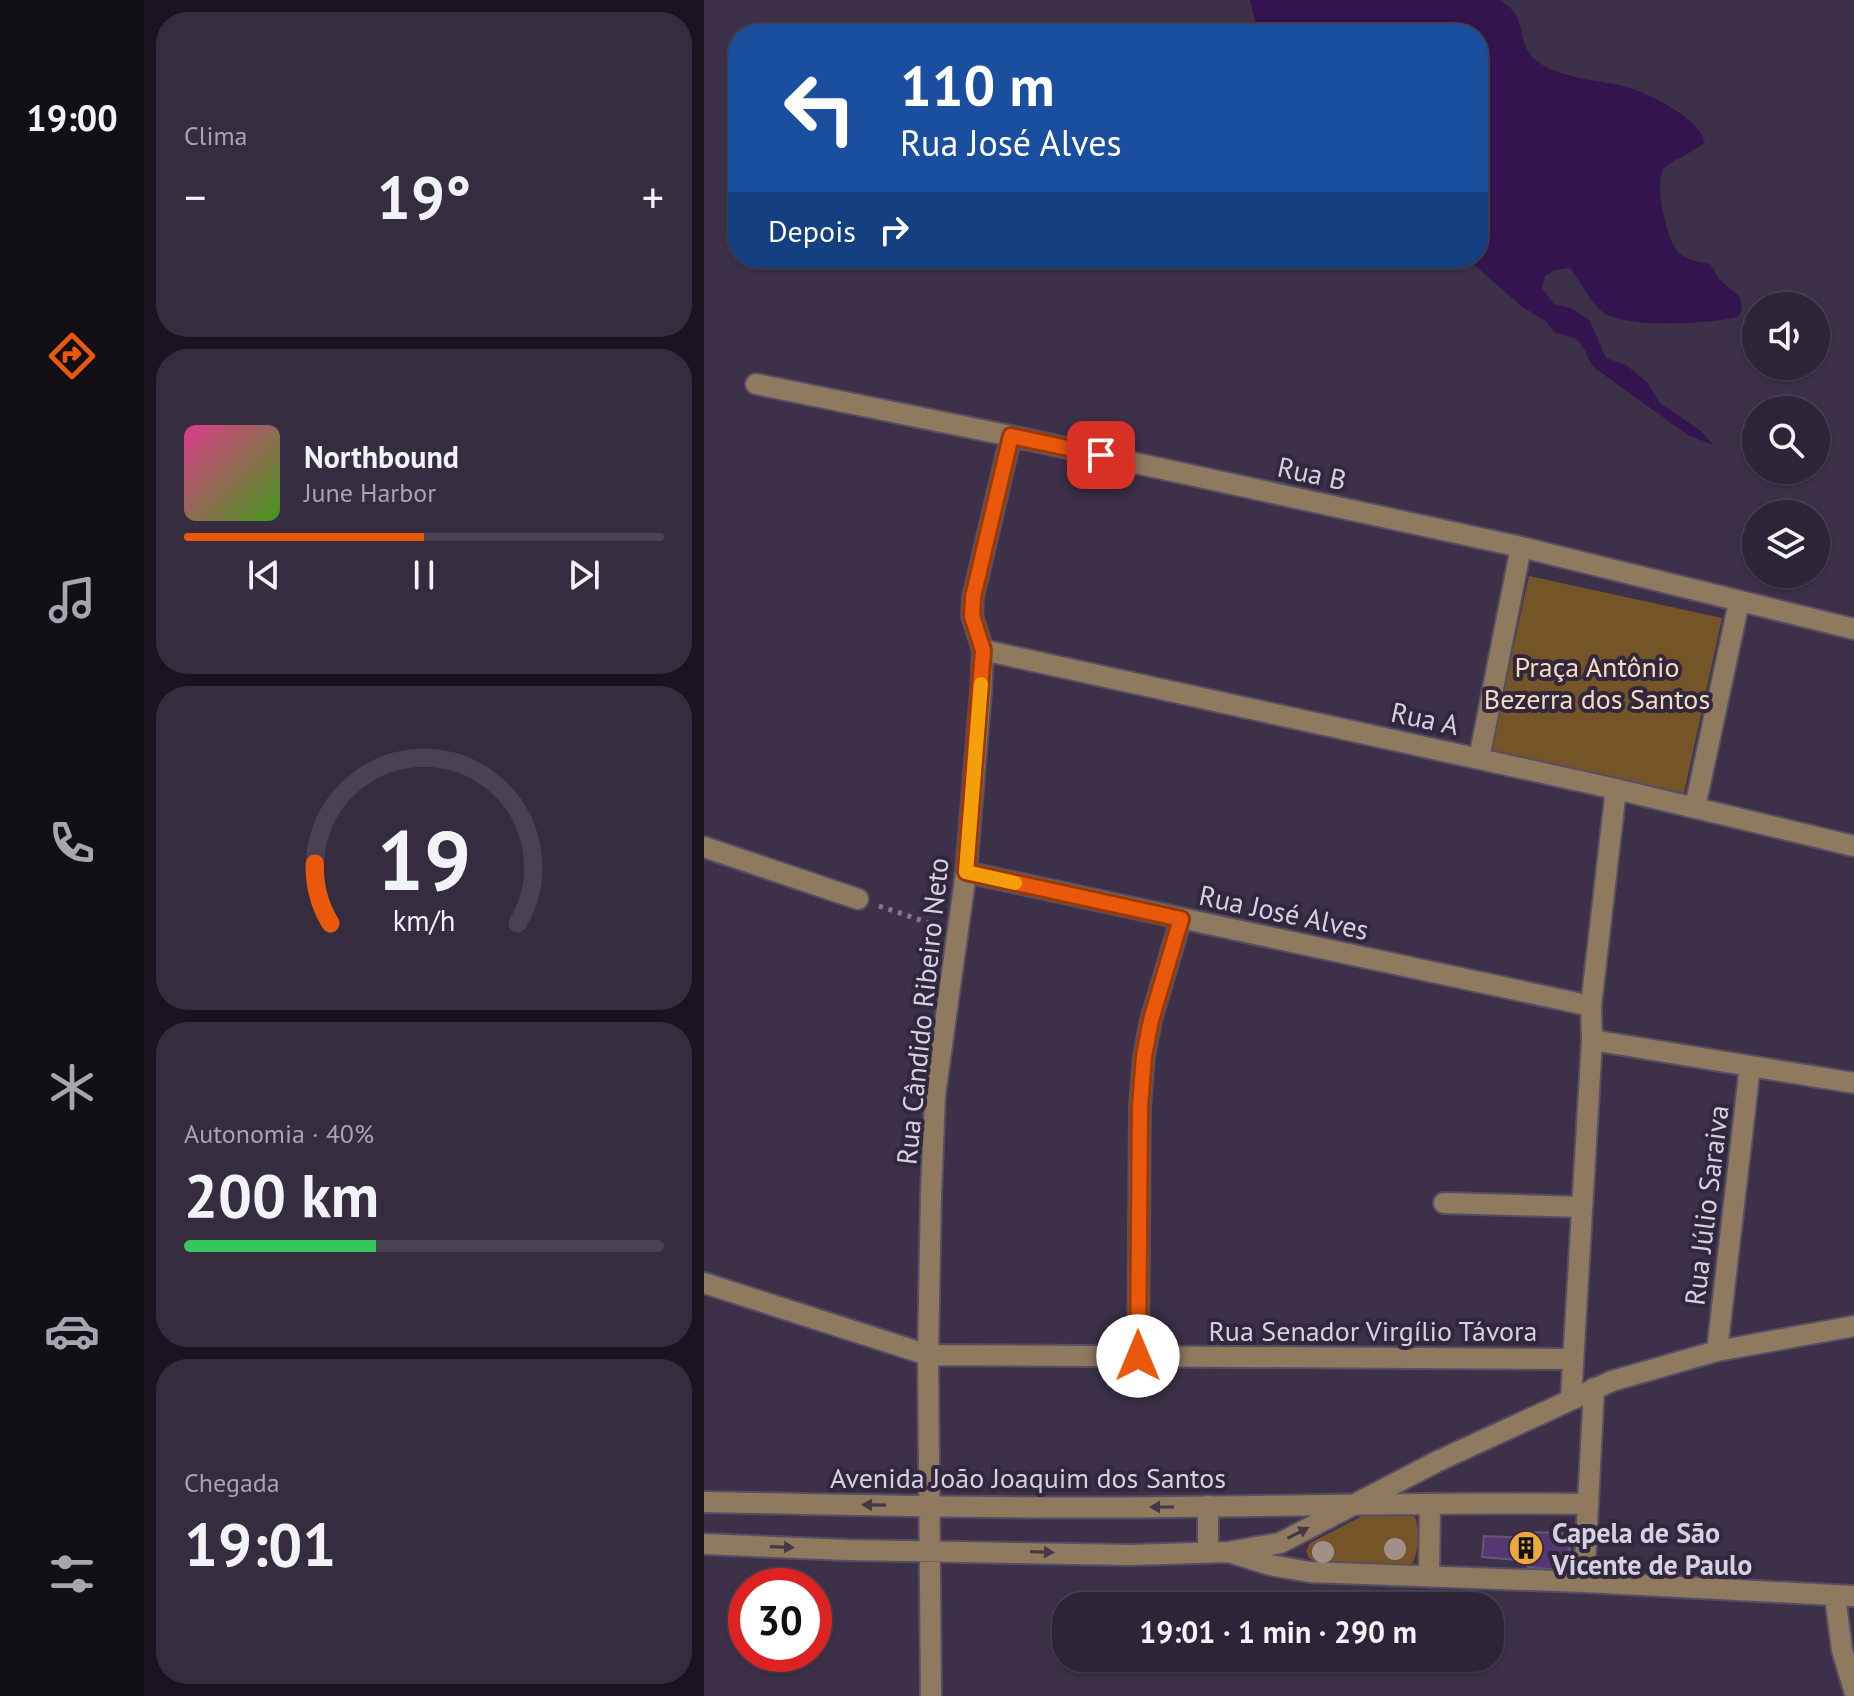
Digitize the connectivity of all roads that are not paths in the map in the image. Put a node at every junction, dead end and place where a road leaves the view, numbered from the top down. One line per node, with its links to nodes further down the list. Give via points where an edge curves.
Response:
1 (756, 384): 2 (street, Rua B)
2 (1011, 436): 3 (street, Rua B); 6 (street, Rua Cândido Ribeiro Neto, via 973,597 972,616)
3 (1521, 547): 4 (street, Rua B); 7 (street)
4 (1739, 602): 5 (street, Rua B); 9 (street)
5 (1854, 629)
6 (983, 650): 7 (street, Rua A); 12 (street, Rua Cândido Ribeiro Neto)
7 (1479, 759): 8 (street, Rua A)
8 (1616, 789): 9 (street, Rua A); 15 (street)
9 (1695, 807): 10 (street, Rua A)
10 (1854, 846)
11 (704, 847): 13 (street)
12 (966, 872): 14 (street, Rua José Alves); 24 (street, Rua Cândido Ribeiro Neto, via 935,1095)
13 (858, 899)
14 (1181, 919): 15 (street, Rua José Alves); 25 (street, via 1144,1056)
15 (1591, 1006): 16 (street)
16 (1592, 1040): 17 (street); 20 (street)
17 (1750, 1066): 18 (street); 23 (street, Rua Júlio Saraiva)
18 (1854, 1083)
19 (1444, 1203): 20 (street)
20 (1582, 1207): 26 (street)
21 (704, 1283): 24 (street, Rua Senador Virgílio Távora)
22 (1854, 1326): 23 (street)
23 (1717, 1351): 27 (street)
24 (928, 1355): 25 (street, Rua Senador Virgílio Távora); 32 (street, Rua Cândido Ribeiro Neto)
25 (1138, 1356): 26 (street, Rua Senador Virgílio Távora)
26 (1573, 1359): 28 (street)
27 (1594, 1388): 28 (street); 31 (street)
28 (1571, 1398): 34 (street)
29 (704, 1502): 32 (street, Avenida João Joaquim dos Santos, one-way to 29)
30 (1430, 1504): 31 (street, Avenida João Joaquim dos Santos); 34 (street, Avenida João Joaquim dos Santos); 38 (street)
31 (1588, 1504): 39 (street)
32 (929, 1506): 33 (street, Avenida João Joaquim dos Santos, one-way to 32); 36 (street, Rua Cândido Ribeiro Neto)
33 (1208, 1506): 34 (street, Avenida João Joaquim dos Santos); 37 (street)
34 (1352, 1506): 37 (street, Avenida João Joaquim dos Santos, one-way to 34, via 1280,1543)
35 (704, 1544): 36 (street, Avenida João Joaquim dos Santos, one-way to 36)
36 (930, 1551): 37 (street, Avenida João Joaquim dos Santos, one-way to 37); 42 (street, Rua Cândido Ribeiro Neto)
37 (1218, 1552): 38 (street, Avenida João Joaquim dos Santos, via 1310,1572)
38 (1429, 1577): 39 (street, Avenida João Joaquim dos Santos)
39 (1584, 1582): 40 (street, Avenida João Joaquim dos Santos)
40 (1845, 1596): 41 (street, via 1840,1638)
41 (1854, 1690)
42 (931, 1696)

